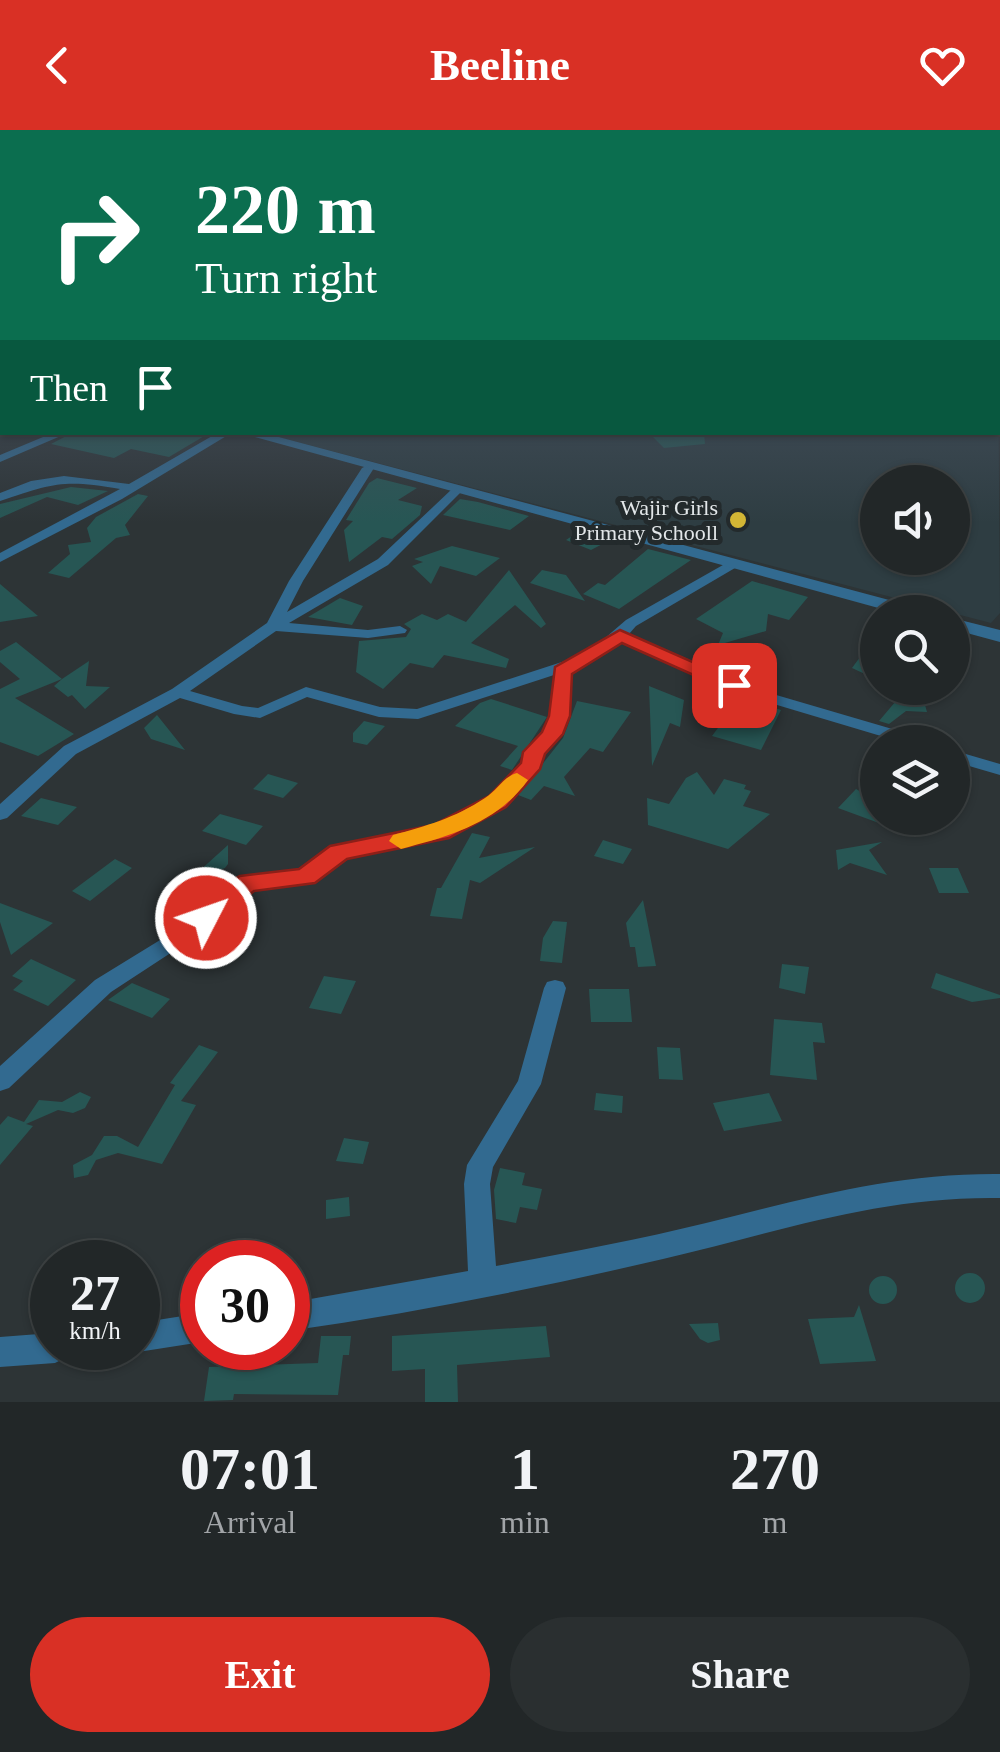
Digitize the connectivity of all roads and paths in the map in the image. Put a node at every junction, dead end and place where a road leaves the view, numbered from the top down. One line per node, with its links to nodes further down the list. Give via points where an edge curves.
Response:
1 (58, 435): 4 (street)
2 (223, 435): 6 (street)
3 (253, 435): 5 (street)
4 (0, 459)
5 (368, 468): 7 (street); 12 (street)
6 (131, 488): 8 (street, via 64,476); 9 (street)
7 (456, 491): 10 (street); 12 (street, via 383,562)
8 (0, 498)
9 (0, 558)
10 (730, 564): 11 (street); 15 (street)
11 (860, 598)
12 (273, 626): 14 (street, via 368,634); 18 (street)
13 (970, 628): 16 (street)
14 (400, 630)
15 (620, 636): 17 (street); 19 (street, via 760,695)
16 (1000, 636)
17 (562, 671): 18 (street, via 418,714 379,712 306,692 277,708 250,712); 24 (street, via 552,734 498,801 440,832 339,852 306,877 241,886 186,934 103,986)
18 (178, 692): 22 (street, via 70,750)
19 (860, 725)
20 (970, 761): 21 (street)
21 (1000, 770)
22 (0, 814)
23 (555, 988): 26 (street, via 529,1084 480,1164)
24 (0, 1081)
25 (1000, 1186): 26 (street, via 962,1184 839,1201 665,1246)
26 (483, 1280): 27 (street)
27 (310, 1312)
28 (30, 1350): 29 (street)
29 (0, 1352)

